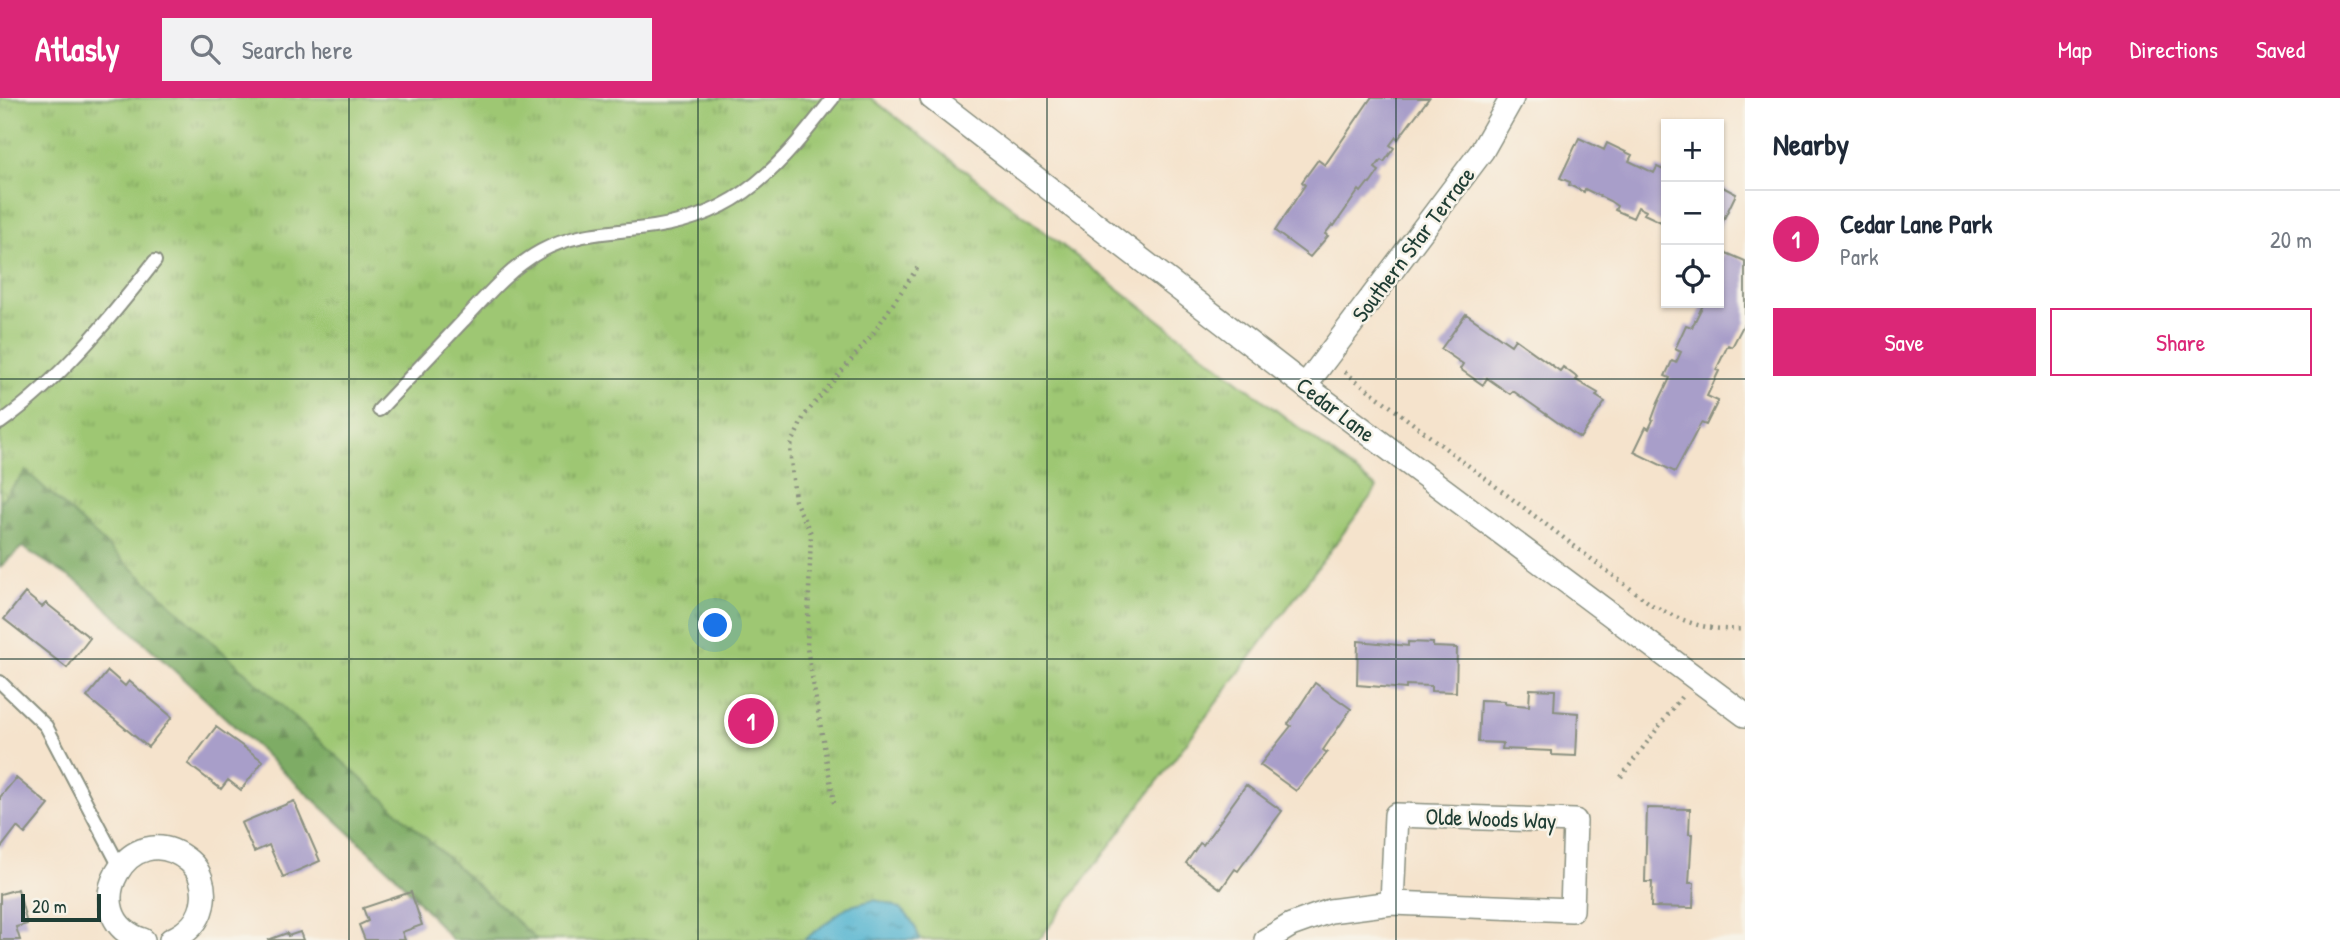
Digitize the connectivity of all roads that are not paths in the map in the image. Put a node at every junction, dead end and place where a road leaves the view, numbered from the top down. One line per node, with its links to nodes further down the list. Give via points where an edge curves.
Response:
1 (833, 98): 6 (lane, via 783,160 731,203 656,227 567,238 538,253 504,277)
2 (932, 98): 5 (street, Cedar Lane)
3 (1512, 98): 5 (street, Southern Star Terrace, via 1482,152)
4 (155, 261): 7 (lane, via 104,326)
5 (1306, 386): 9 (street, Cedar Lane)
6 (379, 410)
7 (0, 423)
8 (0, 682): 10 (lane, via 46,726)
9 (1745, 715)
10 (120, 867): 12 (street, via 110,890 111,906 126,931); 13 (street, via 135,853 165,848 192,864 201,877 202,909 184,934)
11 (1392, 903): 11 (street, Olde Woods Way, via 1572,909 1575,821 1395,815); 14 (street, Olde Woods Way, via 1330,911)
12 (143, 940)
13 (171, 940)
14 (1266, 940)

